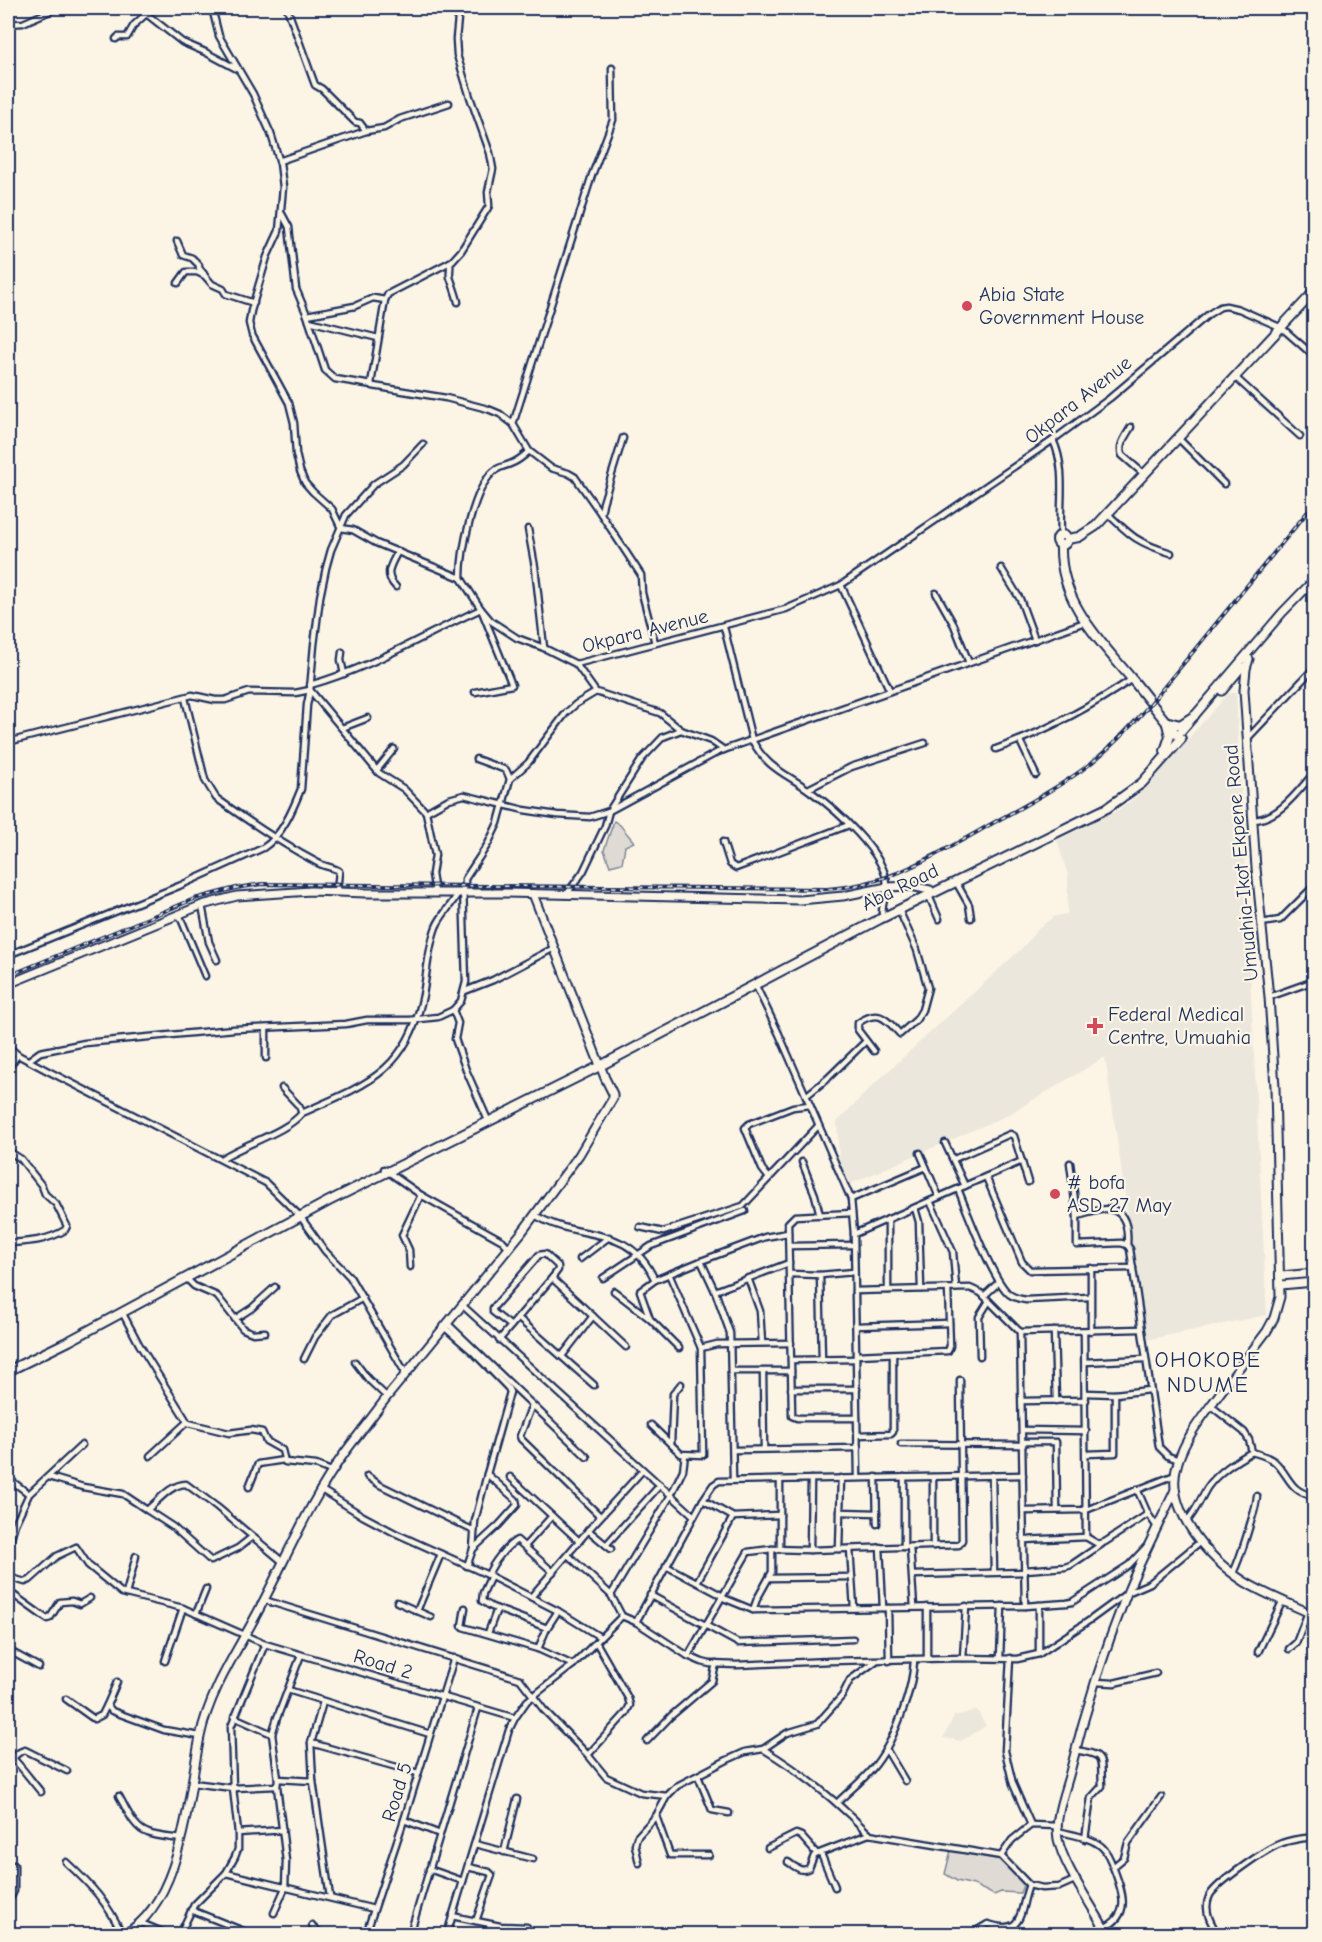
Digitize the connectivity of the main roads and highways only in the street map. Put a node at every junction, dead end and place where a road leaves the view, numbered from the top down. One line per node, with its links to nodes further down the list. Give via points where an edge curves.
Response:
1 (1314, 292): 3 (main road, via 1108,514 1090,531 1063,540 1065,580 1085,622)
2 (1194, 716): 3 (main road, via 1180,725)
3 (1165, 720): 4 (main road); 5 (main road, via 1170,736)
4 (1180, 737): 5 (main road, Aba Road); 6 (main road, Aba Road, via 1154,772 1130,793)
5 (1165, 751): 6 (main road, Aba Road, via 1128,789)
6 (1061, 828): 7 (main road, Aba Road); 7 (main road, Aba Road)
7 (929, 893): 8 (main road, Aba Road); 8 (main road, Aba Road, via 882,913)
8 (755, 984): 9 (main road, Aba Road)
9 (599, 1064): 10 (main road, Aba Road); 10 (main road, Aba Road)
10 (438, 1145): 11 (main road)
11 (298, 1214): 12 (main road); 12 (main road, via 186,1278)
12 (11, 1368)

